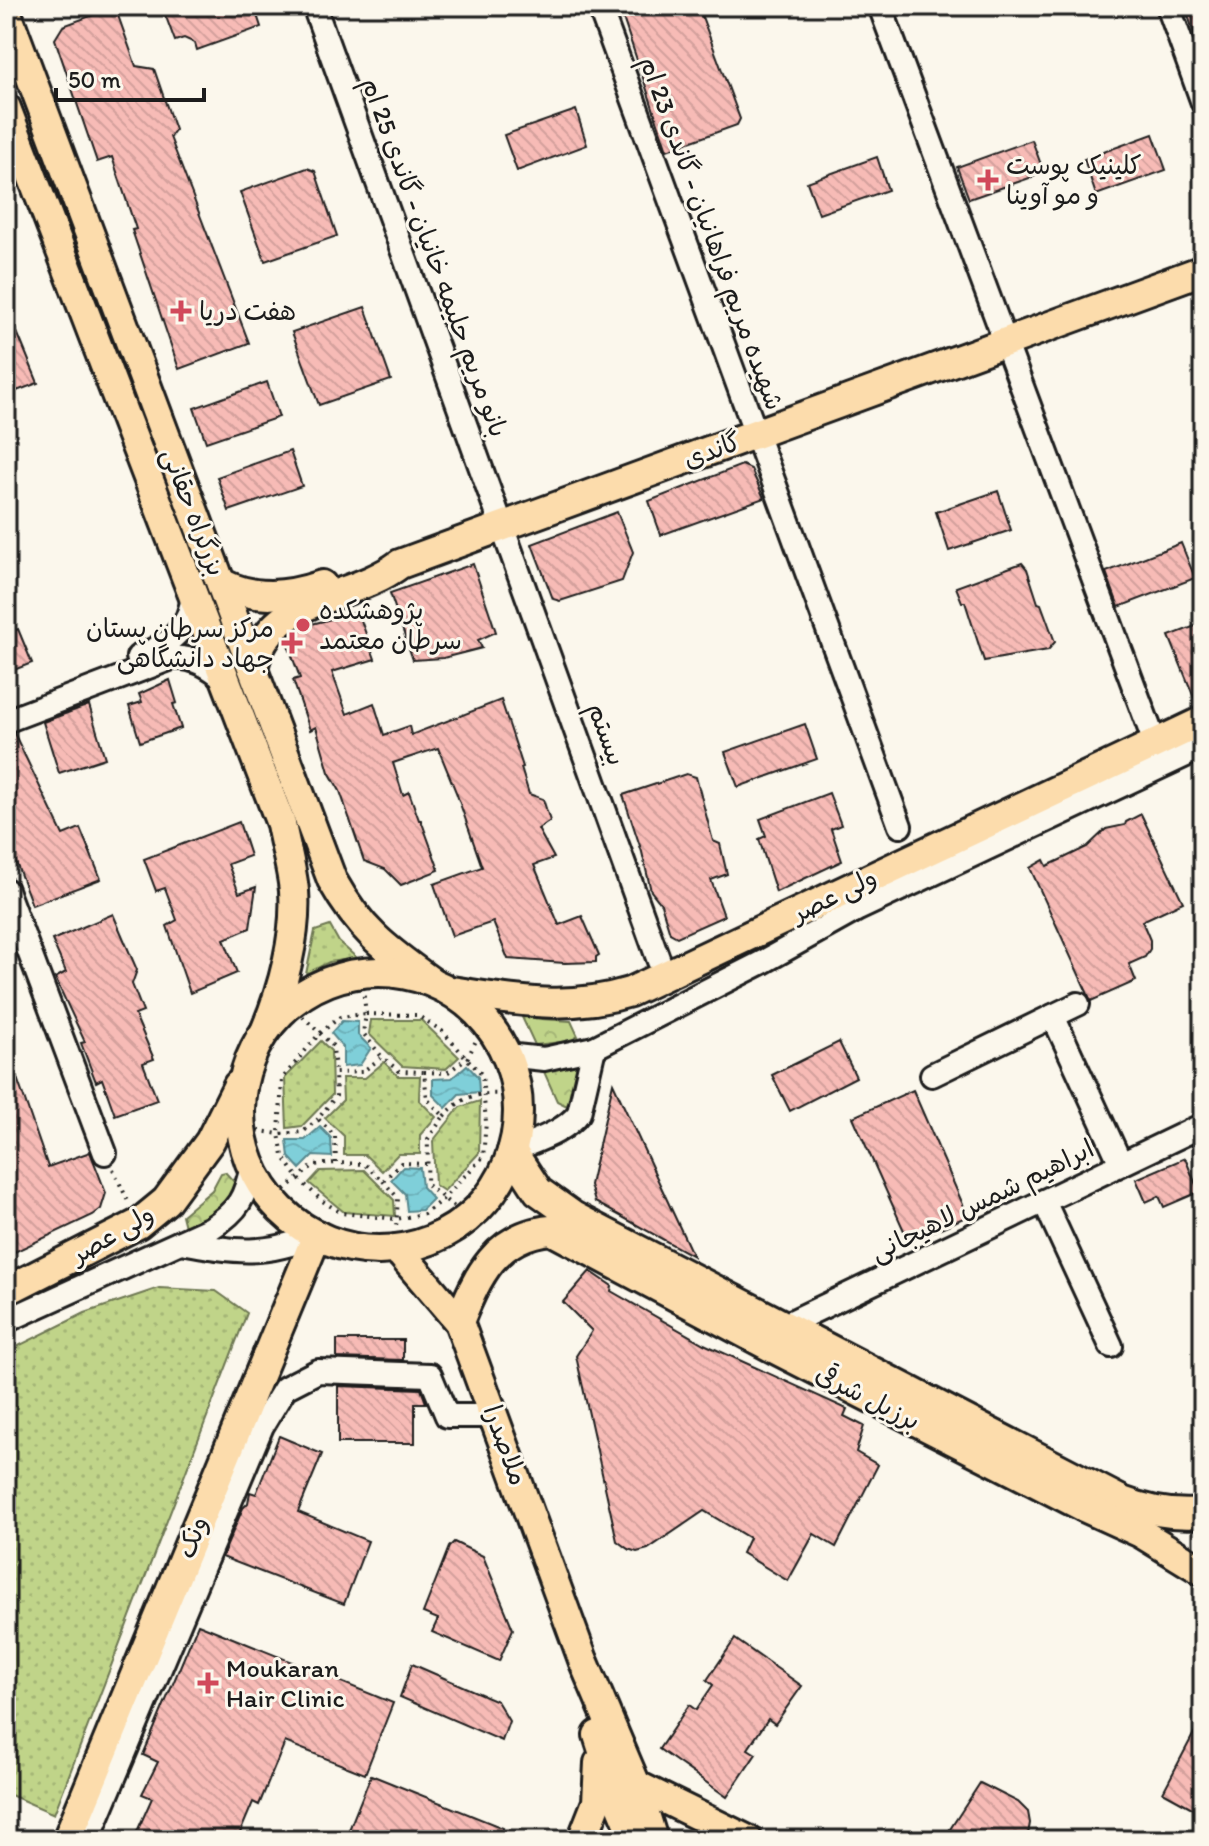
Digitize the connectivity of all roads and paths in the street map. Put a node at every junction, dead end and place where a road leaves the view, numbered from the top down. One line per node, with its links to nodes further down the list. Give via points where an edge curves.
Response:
1 (27, 6): 6 (main road)
2 (314, 6): 12 (street, بانو مریم حلیمه خانیان - گاندی 25 ام)
3 (599, 6): 11 (street, شهیده مریم فراهانیان - گاندی 23 ام)
4 (880, 6): 10 (street)
5 (1168, 6): 7 (street)
6 (6, 12): 14 (main road, بزرگراه حقانی)
7 (1203, 103)
8 (6, 109): 15 (main road, بزرگراه حقانی)
9 (1203, 270): 10 (main road, گاندی)
10 (1005, 343): 11 (main road, گاندی); 21 (street)
11 (756, 433): 12 (main road, گاندی); 23 (street, شهیده مریم فراهانیان - گاندی 23 ام)
12 (502, 526): 13 (main road, گاندی); 25 (street, بیستم)
13 (400, 564): 14 (main road, via 288,594 249,594); 16 (main road, گاندی, via 278,623 261,641)
14 (221, 583): 16 (main road, بزرگراه حقانی)
15 (193, 594): 17 (main road, بزرگراه حقانی); 18 (street, via 185,625 160,647)
16 (253, 669): 27 (main road, بزرگراه حقانی, via 332,880 361,926)
17 (226, 680): 19 (street, via 201,663 172,658); 33 (main road, بزرگراه حقانی, via 281,824 294,890 293,928)
18 (6, 706)
19 (6, 721)
20 (1203, 721): 21 (main road, ولی عصر)
21 (1155, 743): 27 (main road, ولی عصر, via 630,992 551,1004)
22 (1203, 747): 35 (street, via 858,909)
23 (900, 826)
24 (6, 890): 51 (street)
25 (659, 961)
26 (361, 972): 27 (main road, ولی عصر, via 408,974); 28 (main road, ولی عصر, via 323,983); 30 (path)
27 (440, 986): 32 (main road, بزرگراه حقانی)
28 (290, 1004): 33 (main road, ولی عصر); 34 (path)
29 (1078, 1004): 31 (street)
30 (366, 1014): 34 (path, via 340,1017); 37 (path, via 363,1033); 38 (path, via 417,1015)
31 (1053, 1016): 42 (street); 54 (street)
32 (485, 1022): 36 (main road, بزرگراه حقانی); 38 (path)
33 (266, 1029): 39 (main road, ولی عصر)
34 (319, 1034): 41 (path, via 333,1046); 49 (path, via 282,1079)
35 (594, 1048): 36 (street, via 544,1059); 50 (street, via 575,1119)
36 (506, 1055): 44 (main road, بزرگراه حقانی)
37 (382, 1057): 40 (path, via 399,1071); 41 (path, via 362,1072)
38 (468, 1057): 40 (path, via 447,1073); 43 (path, via 482,1075)
39 (246, 1070): 48 (main road, بزرگراه حقانی); 63 (main road, ولی عصر, via 210,1141 166,1201)
40 (424, 1072): 45 (path, via 427,1099)
41 (335, 1073): 46 (path, via 336,1096)
42 (932, 1075)
43 (482, 1094): 44 (path); 45 (path, via 459,1100); 58 (path, via 483,1157)
44 (517, 1094): 50 (main road, بزرگراه حقانی)
45 (444, 1116): 53 (path, via 428,1139)
46 (318, 1119): 49 (path, via 303,1132); 52 (path, via 335,1136)
47 (1203, 1125): 54 (street, ابراهیم شمس لاهیجانی)
48 (241, 1128): 49 (path); 55 (main road, بزرگراه حقانی)
49 (279, 1134): 56 (path, via 283,1156)
50 (512, 1151): 61 (main road, بزرگراه حقانی, via 495,1188); 70 (main road, برزیل شرقی, via 551,1202)
51 (105, 1153): 63 (path)
52 (336, 1163): 56 (path, via 314,1165); 57 (path, via 364,1164)
53 (426, 1164): 57 (path, via 401,1163); 58 (path, via 427,1185)
54 (1121, 1164): 60 (street, ابراهیم شمس لاهیجانی)
55 (252, 1166): 59 (main road, بزرگراه حقانی); 65 (street, via 239,1207)
56 (299, 1179): 59 (path); 62 (path, via 341,1213)
57 (383, 1181): 62 (path, via 398,1198)
58 (443, 1199): 61 (path); 62 (path, via 424,1214)
59 (273, 1200): 64 (main road, بزرگراه حقانی)
60 (1044, 1201): 70 (street, ابراهیم شمس لاهیجانی); 71 (street)
61 (468, 1218): 66 (main road, بزرگراه حقانی, via 434,1239)
62 (396, 1219): 66 (path)
63 (138, 1224): 67 (main road, ولی عصر)
64 (317, 1235): 65 (street, via 264,1252); 66 (main road, بزرگراه حقانی, via 350,1247); 81 (main road, ونک)
65 (181, 1242): 68 (street)
66 (397, 1249): 69 (main road, ملاصدرا)
67 (6, 1291)
68 (6, 1321)
69 (459, 1322): 72 (main road, ملاصدرا); 74 (main road, برزیل شرقی, via 486,1265 532,1232 551,1230)
70 (785, 1325): 73 (main road, برزیل شرقی)
71 (1111, 1346)
72 (495, 1416): 78 (main road, ملاصدرا); 82 (street, via 447,1416 430,1375 318,1371 285,1388 262,1426)
73 (1122, 1501): 74 (main road); 75 (main road, برزیل شرقی, via 1166,1513); 76 (main road)
74 (1086, 1508): 76 (main road, برزیل شرقی)
75 (1203, 1513)
76 (1141, 1533): 77 (main road, برزیل شرقی)
77 (1203, 1571)
78 (583, 1660): 79 (main road, ملاصدرا); 80 (main road, ملاصدرا)
79 (600, 1746): 83 (main road, ملاصدرا, via 597,1802); 84 (main road, ملاصدرا)
80 (636, 1785): 85 (main road, ملاصدرا); 86 (main road)
81 (67, 1840)
82 (88, 1840)
83 (582, 1840)
84 (636, 1840)
85 (653, 1840)
86 (748, 1840)

